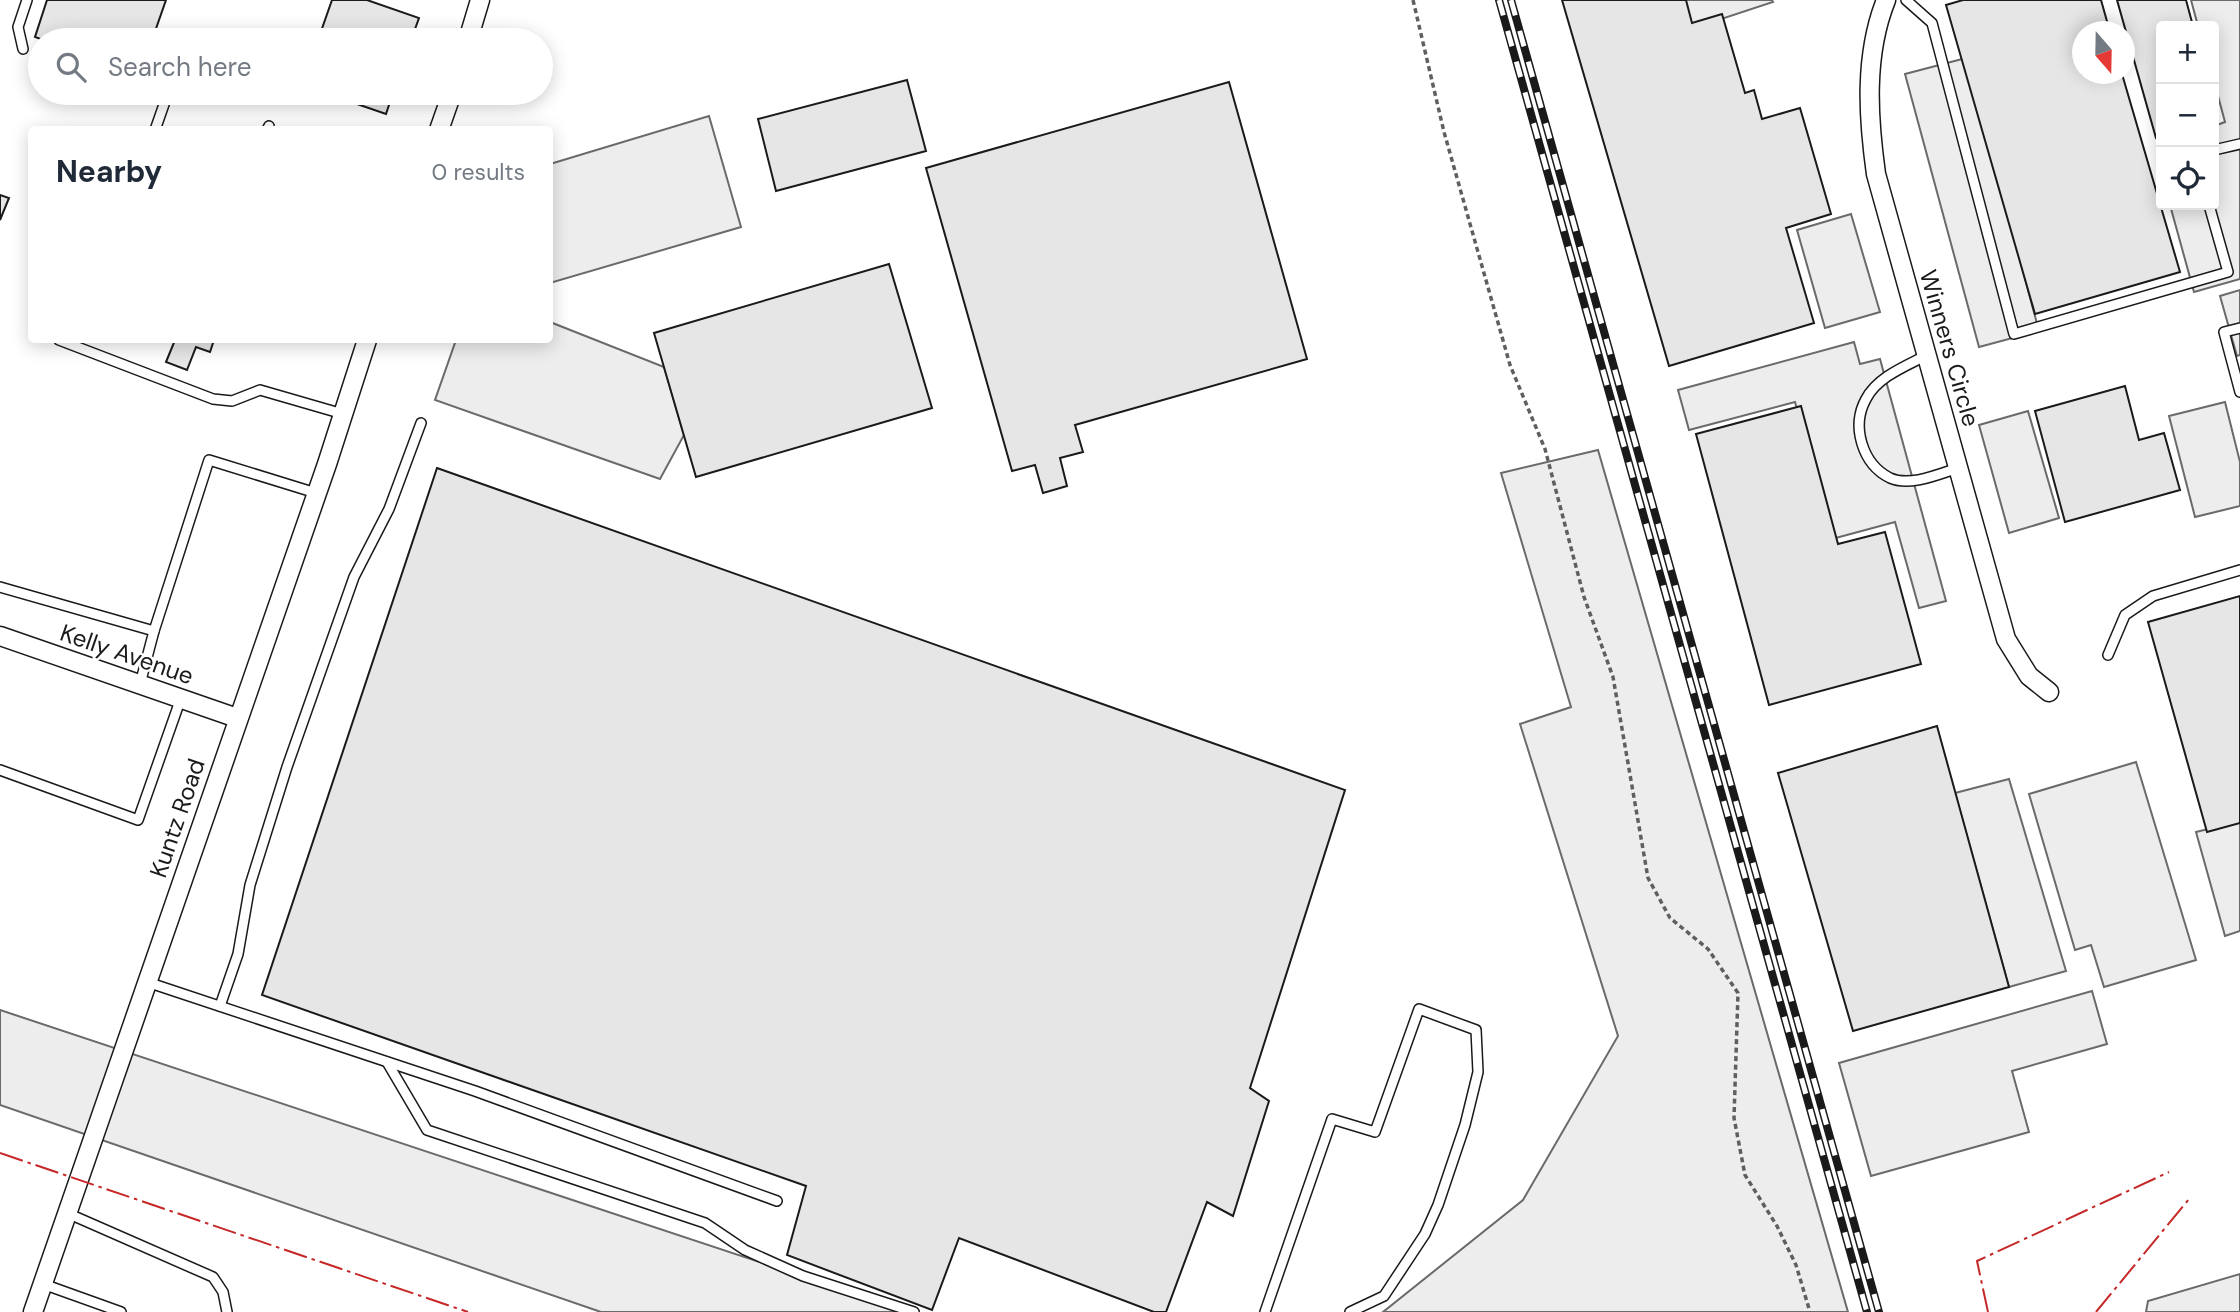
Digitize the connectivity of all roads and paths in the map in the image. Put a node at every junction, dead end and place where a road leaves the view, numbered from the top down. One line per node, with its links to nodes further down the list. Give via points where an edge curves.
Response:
1 (27, 0): 7 (lane, via 18,27)
2 (480, 0): 6 (street)
3 (1413, 0): 46 (path, via 1444,132 1510,365 1545,449 1584,597 1612,677 1648,878 1670,918 1708,949 1738,993 1734,1118 1745,1175 1791,1255)
4 (1886, 0): 18 (street, Winners Circle, via 1875,41 1870,130 1876,174)
5 (1906, 0): 14 (lane, via 1932,23 2014,334 2228,272)
6 (472, 28)
7 (23, 49)
8 (164, 105): 10 (lane)
9 (448, 105): 11 (street)
10 (156, 126)
11 (440, 126)
12 (2240, 144): 13 (lane)
13 (2219, 149)
14 (2210, 210)
15 (2240, 328): 19 (lane, via 2224,332)
16 (67, 343): 20 (lane, via 213,399 232,401 260,390)
17 (366, 343): 20 (street, Kuntz Road)
18 (1927, 355): 22 (street, Winners Circle); 22 (lane, via 1885,378 1865,399 1859,429 1865,456 1891,478 1915,481)
19 (2240, 392)
20 (343, 414): 23 (street, Kuntz Road)
21 (421, 423): 35 (lane, via 389,509 354,577 287,766 250,885 238,954)
22 (1958, 468): 30 (street, Winners Circle, via 2006,639 2029,676)
23 (316, 493): 26 (lane, via 209,460); 32 (street, Kuntz Road)
24 (2240, 570): 28 (lane, via 2153,596 2125,615)
25 (0, 587): 26 (lane)
26 (154, 631): 29 (lane)
27 (0, 636): 29 (street, Kelly Avenue)
28 (2108, 655)
29 (140, 684): 31 (street, Kelly Avenue)
30 (2049, 692)
31 (181, 698): 32 (street, Kelly Avenue); 33 (lane, via 138,820)
32 (237, 718): 34 (street, Kuntz Road)
33 (0, 771)
34 (147, 982): 35 (lane); 38 (street, Kuntz Road)
35 (220, 1006): 36 (lane)
36 (387, 1062): 37 (lane); 43 (lane, via 427,1130 705,1223 745,1250 803,1276)
37 (777, 1201)
38 (67, 1213): 39 (street, Kuntz Road); 42 (lane, via 213,1277 223,1292)
39 (43, 1284): 40 (street, Kuntz Road); 41 (lane)
40 (33, 1312)
41 (121, 1312)
42 (227, 1312)
43 (914, 1312)
44 (1265, 1312): 45 (lane, via 1332,1119 1375,1132 1419,1009 1476,1030 1478,1072 1465,1125 1424,1234 1384,1296)
45 (1350, 1312)
46 (1810, 1312)

